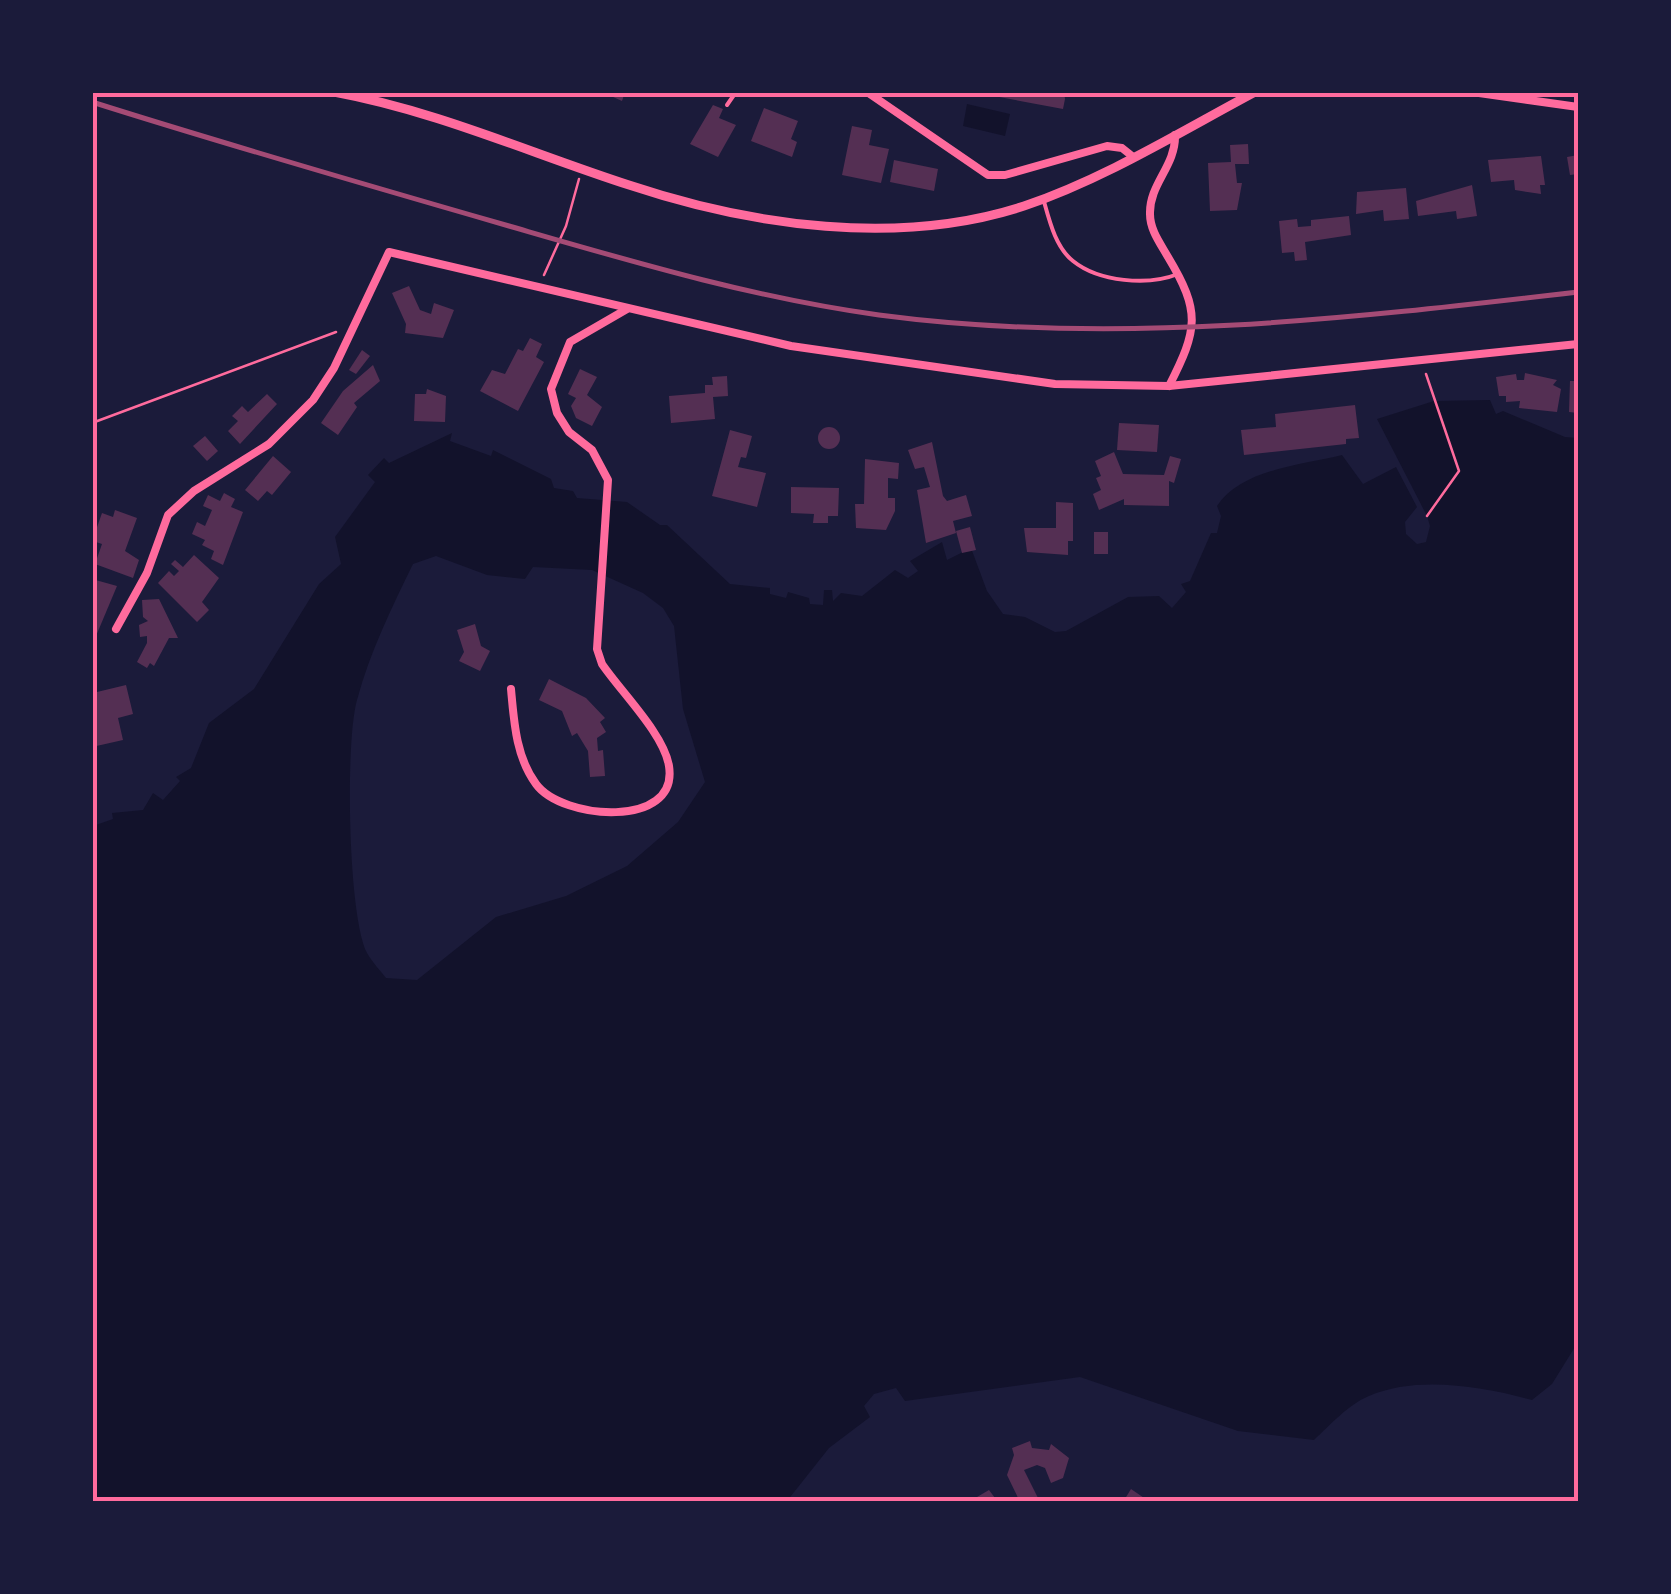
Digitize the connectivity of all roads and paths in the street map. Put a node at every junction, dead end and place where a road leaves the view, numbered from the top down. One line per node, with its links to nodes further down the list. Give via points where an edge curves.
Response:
1 (334, 92): 10 (street, via 444,118)
2 (736, 92): 6 (lane)
3 (868, 92): 9 (street, via 988,175 1107,146)
4 (1255, 92): 8 (street)
5 (1472, 92): 7 (street)
6 (727, 105)
7 (1578, 107)
8 (1175, 135): 9 (street); 12 (street, via 1173,160 1154,191 1150,216)
9 (1132, 156): 11 (street)
10 (582, 168): 11 (street, via 711,207 878,228 974,220); 13 (path)
11 (1043, 198): 12 (lane, via 1072,261 1151,282)
12 (1178, 274): 18 (street, via 1191,299 1193,329)
13 (539, 287): 14 (street); 21 (street, via 396,251 383,259 334,368 296,421 168,515)
14 (627, 310): 18 (street, via 790,346 1055,384); 22 (street, via 570,342 552,388 569,432 604,468 597,648 663,748 670,772 661,796 625,812 557,803 526,768)
15 (347, 324): 19 (path)
16 (1578, 344): 17 (street)
17 (1422, 361): 18 (street); 20 (path, via 1459,471)
18 (1169, 386)
19 (92, 423)
20 (1427, 516)
21 (116, 629)
22 (510, 689)

